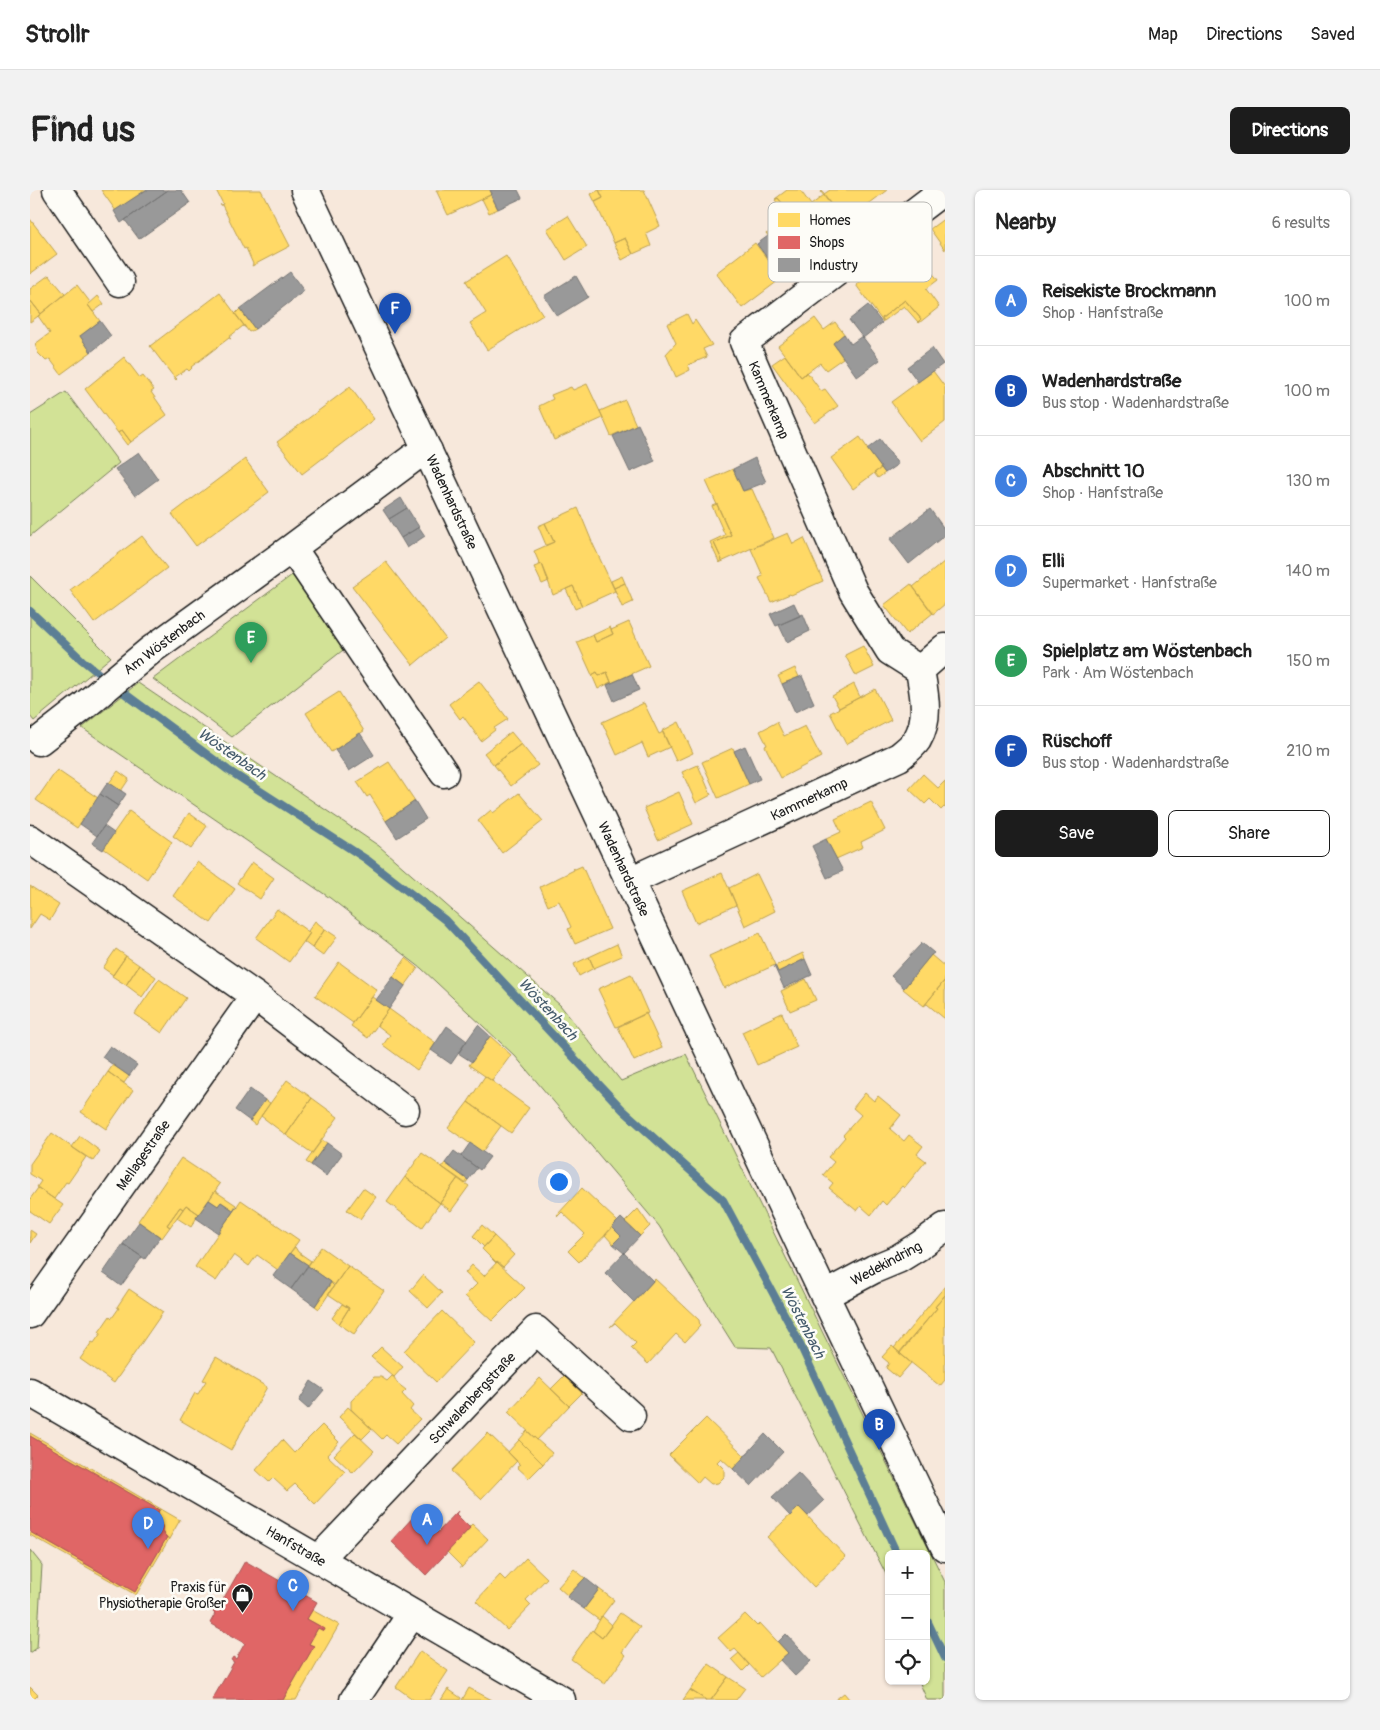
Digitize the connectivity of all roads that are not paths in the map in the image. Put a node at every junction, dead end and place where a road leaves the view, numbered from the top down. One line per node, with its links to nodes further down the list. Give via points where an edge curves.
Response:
1 (57, 190): 5 (street)
2 (305, 190): 7 (street, Wadenhardstraße)
3 (944, 190): 4 (street, Kammerkamp)
4 (928, 202)
5 (120, 282)
6 (823, 282): 10 (street, Kammerkamp, via 744,342 854,591 890,651)
7 (428, 451): 8 (street, Am Wöstenbach, via 413,458); 14 (street, Wadenhardstraße)
8 (292, 548): 11 (street, Am Wöstenbach); 12 (street)
9 (945, 648): 10 (street)
10 (920, 670): 14 (street, Kammerkamp, via 924,724 916,741 899,757)
11 (33, 741)
12 (444, 773)
13 (30, 839): 15 (street)
14 (630, 881): 18 (street, Wadenhardstraße)
15 (256, 996): 16 (street); 19 (street, Mellagestraße)
16 (405, 1110)
17 (945, 1227): 18 (street, Wedekindring, via 898,1259)
18 (825, 1295): 22 (street, Wadenhardstraße)
19 (30, 1314)
20 (30, 1392): 23 (street, Hanfstraße)
21 (631, 1416): 23 (street, Schwalenbergstraße, via 536,1330)
22 (945, 1547)
23 (319, 1559): 24 (street, Hanfstraße)
24 (412, 1615): 25 (street); 26 (street, Hanfstraße)
25 (354, 1700)
26 (561, 1700)

